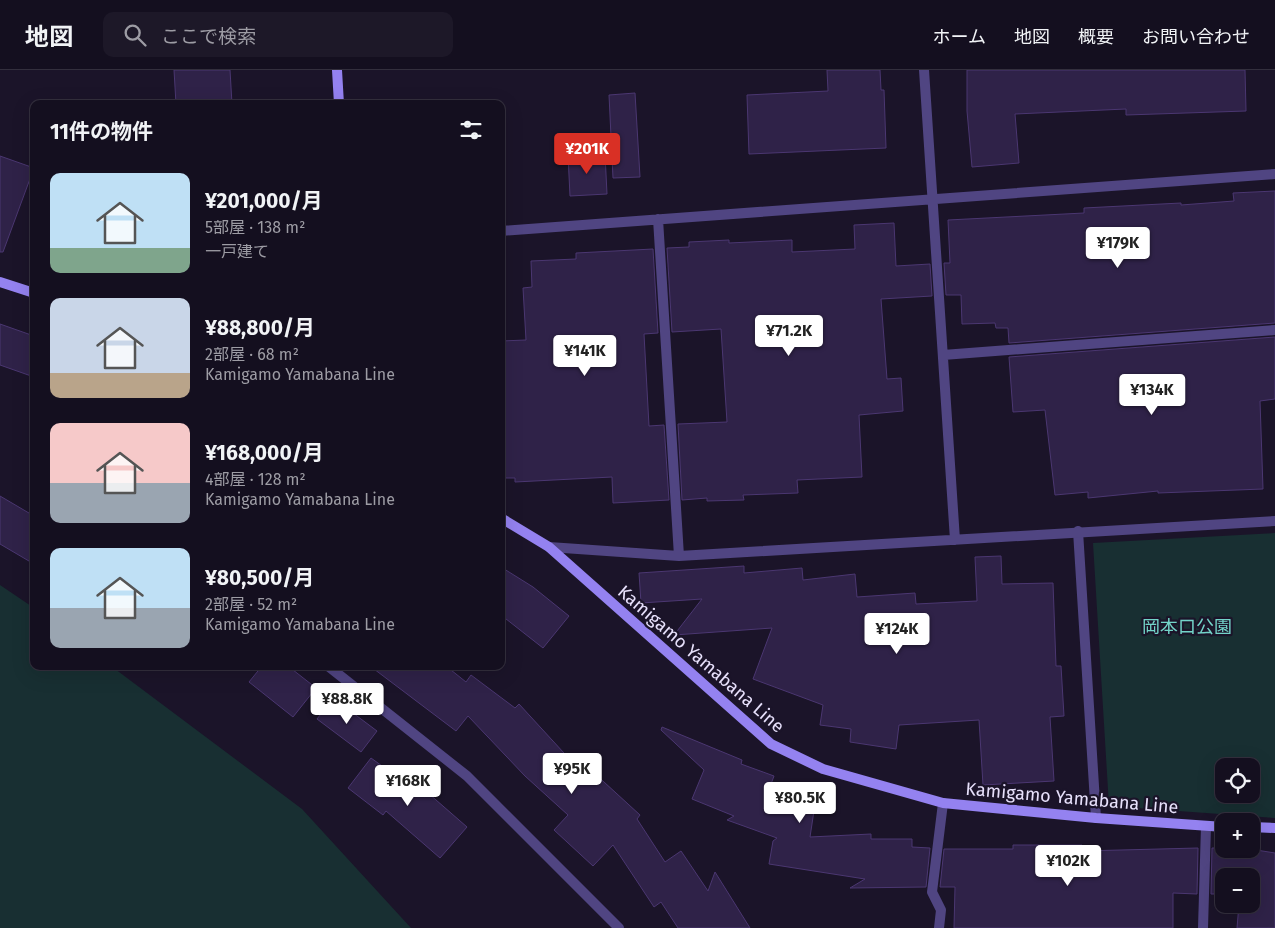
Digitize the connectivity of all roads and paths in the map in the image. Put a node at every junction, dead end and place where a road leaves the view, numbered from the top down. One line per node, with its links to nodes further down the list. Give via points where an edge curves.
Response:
1 (337, 70): 3 (main road)
2 (924, 70): 5 (street)
3 (339, 100)
4 (1275, 174): 5 (street)
5 (933, 199): 6 (street); 11 (street)
6 (658, 219): 7 (street); 17 (street)
7 (505, 231)
8 (0, 282): 9 (main road)
9 (30, 292)
10 (1275, 330): 11 (street)
11 (943, 354): 15 (street)
12 (505, 520): 16 (main road, Kamigamo Yamabana Line)
13 (1275, 521): 14 (street)
14 (1078, 531): 15 (street); 20 (street)
15 (955, 540): 17 (street)
16 (549, 546): 17 (street); 19 (main road, Kamigamo Yamabana Line, via 771,744 823,769)
17 (679, 556)
18 (333, 670): 25 (street, via 467,776)
19 (943, 803): 20 (main road, Kamigamo Yamabana Line); 26 (street, via 932,892 941,910)
20 (1096, 818): 21 (main road, Kamigamo Yamabana Line)
21 (1206, 826): 22 (main road, Kamigamo Yamabana Line); 27 (street)
22 (1215, 826)
23 (1260, 827): 24 (main road)
24 (1275, 828)
25 (618, 928)
26 (939, 928)
27 (1203, 928)

